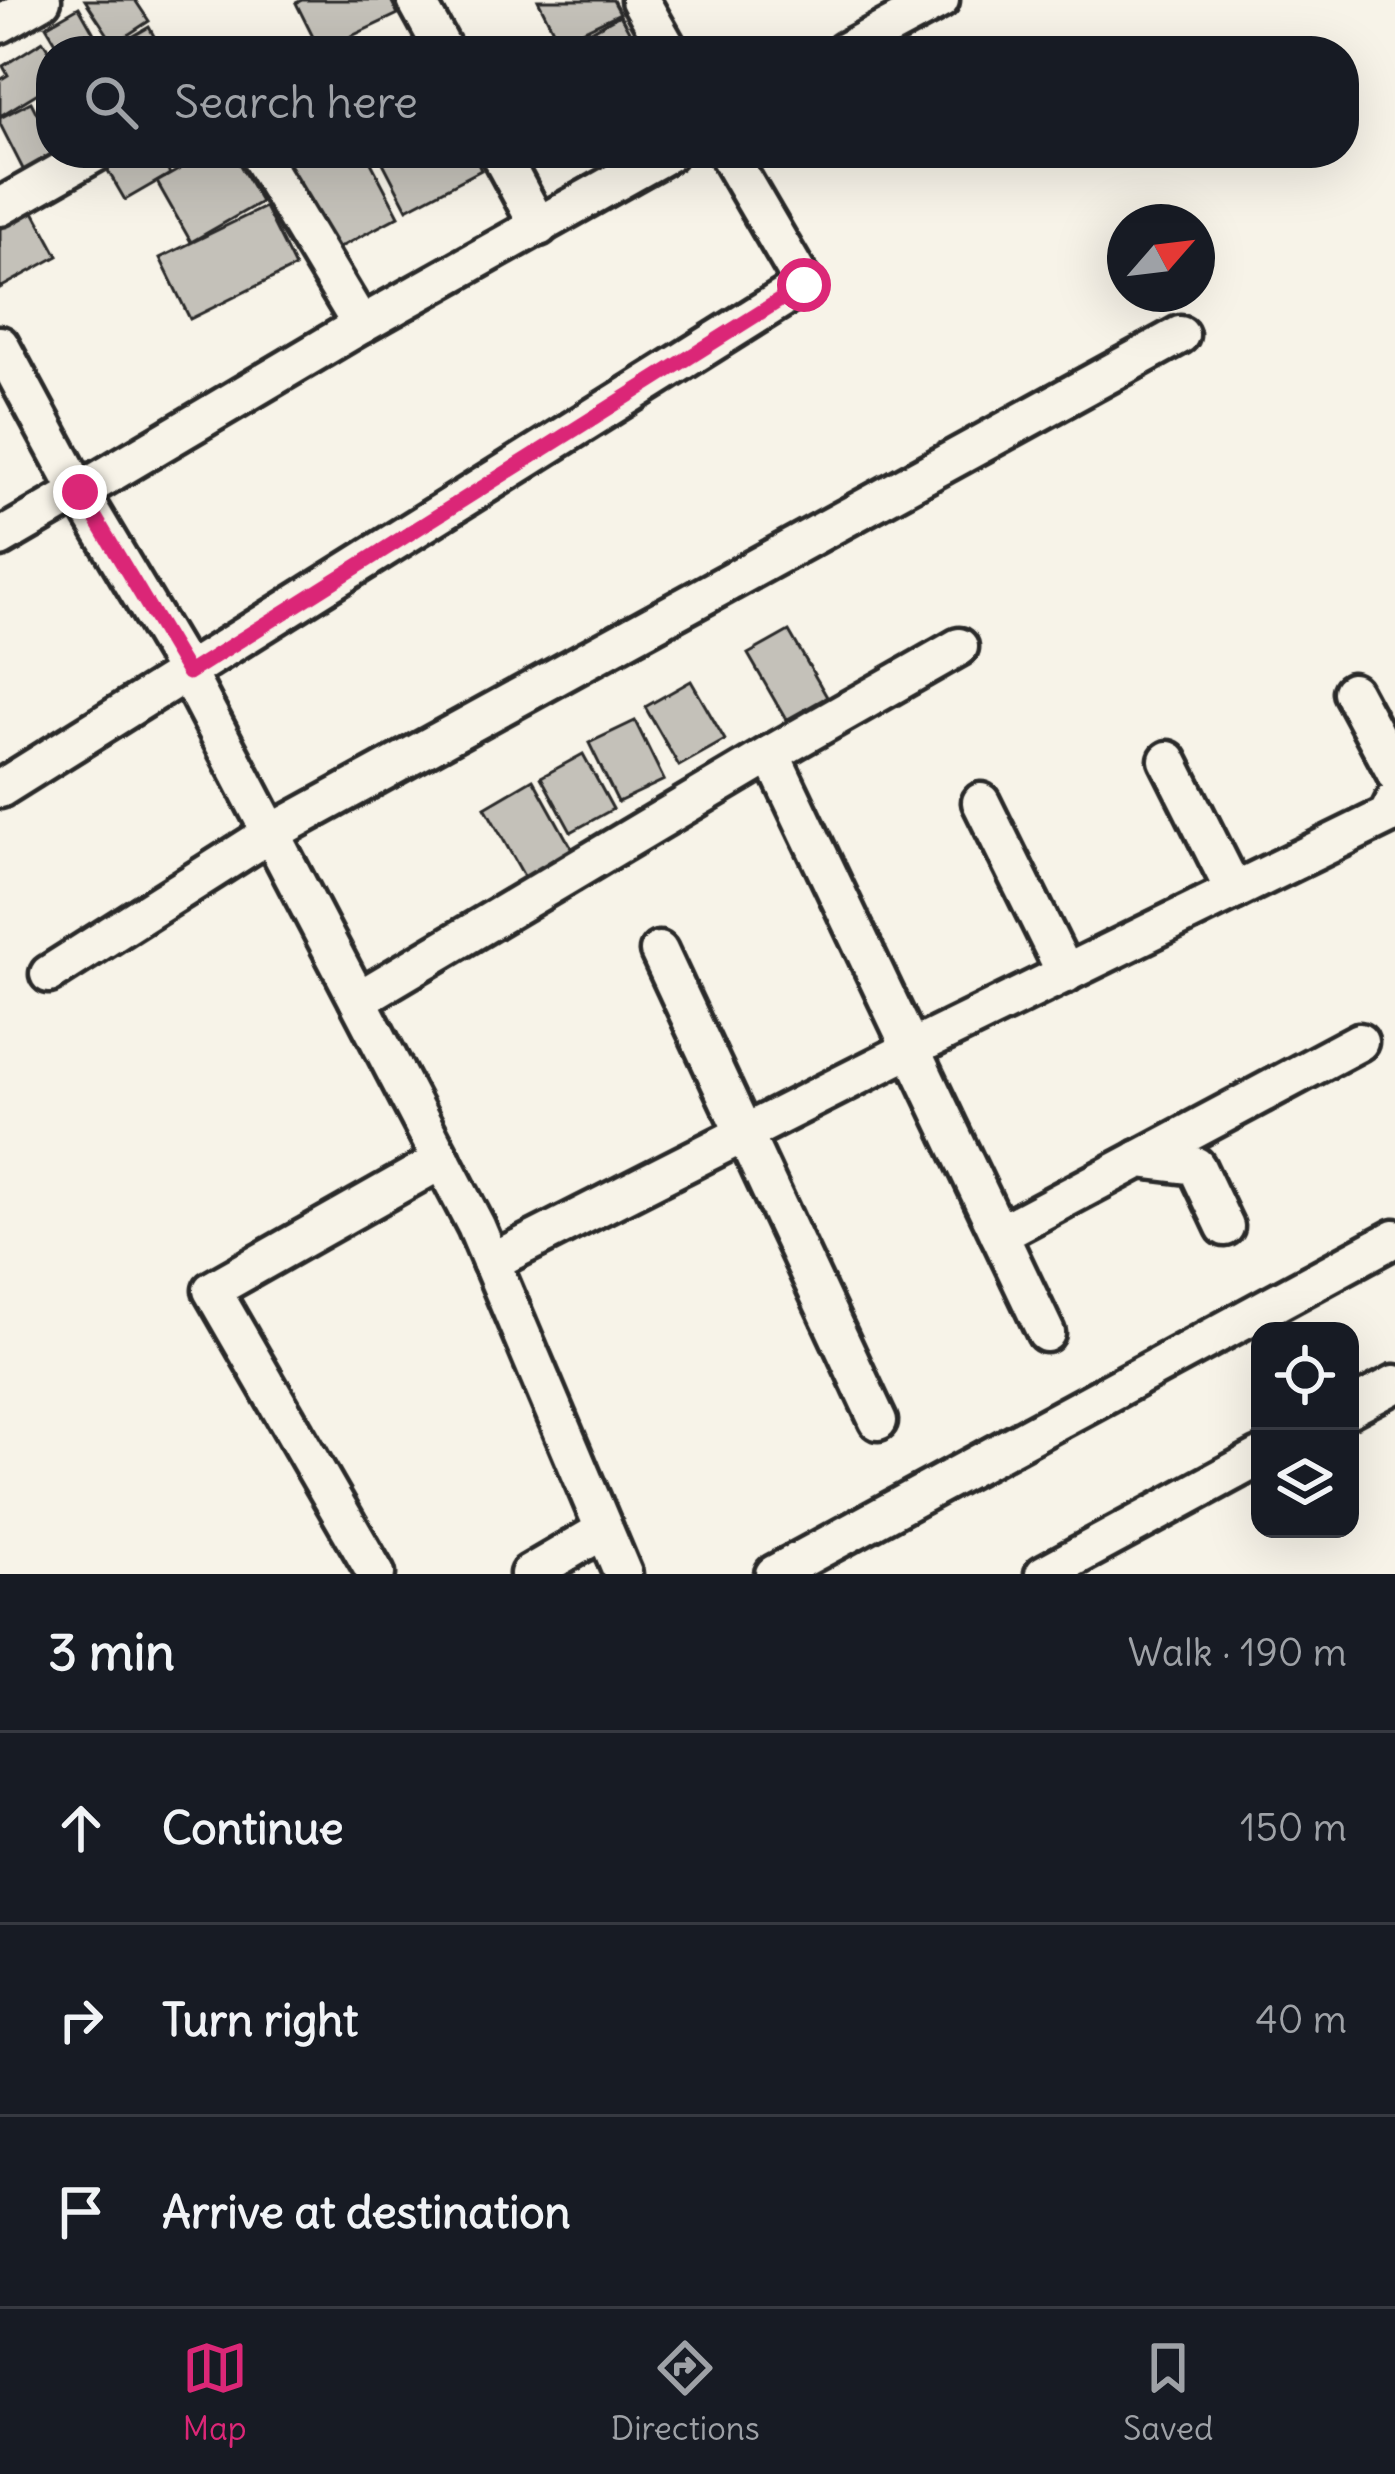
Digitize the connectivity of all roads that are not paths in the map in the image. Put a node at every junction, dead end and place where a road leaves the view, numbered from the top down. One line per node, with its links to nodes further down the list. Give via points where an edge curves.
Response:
1 (43, 0): 5 (street)
2 (416, 0): 6 (street)
3 (640, 0): 7 (street)
4 (940, 0): 8 (street)
5 (0, 24)
6 (436, 36)
7 (660, 36)
8 (873, 36)
9 (69, 168): 14 (street)
10 (267, 168): 16 (street)
11 (507, 168): 15 (street)
12 (642, 168): 15 (street)
13 (736, 168): 22 (street, via 804,285)
14 (0, 207)
15 (539, 227): 16 (street)
16 (361, 326): 19 (street)
17 (1180, 335): 30 (street)
18 (0, 344): 19 (street)
19 (80, 492): 20 (street); 22 (street)
20 (0, 538)
21 (959, 647): 24 (street)
22 (188, 673): 27 (street); 30 (street)
23 (1352, 692): 26 (street)
24 (771, 754): 35 (street); 37 (street)
25 (1168, 760): 31 (street)
26 (1395, 772)
27 (0, 789)
28 (1395, 800): 31 (street, via 1388,816)
29 (981, 802): 34 (street)
30 (271, 832): 33 (street); 35 (street)
31 (1234, 891): 34 (street)
32 (659, 951): 38 (street)
33 (49, 974)
34 (1066, 974): 37 (street)
35 (358, 1000): 40 (street)
36 (1359, 1042): 39 (street)
37 (911, 1049): 38 (street); 42 (street)
38 (746, 1134): 44 (street); 48 (street)
39 (1139, 1159): 41 (street, via 1196,1166); 42 (street)
40 (442, 1160): 44 (street); 51 (street, via 212,1290)
41 (1225, 1227)
42 (999, 1234): 45 (street)
43 (1395, 1238): 54 (street)
44 (491, 1262): 50 (street)
45 (1046, 1333)
46 (1395, 1384): 47 (street)
47 (1359, 1403)
48 (878, 1421)
49 (1251, 1462): 55 (street)
50 (604, 1530): 52 (street); 53 (street)
51 (376, 1574)
52 (529, 1574)
53 (623, 1574)
54 (774, 1574)
55 (1044, 1574)

